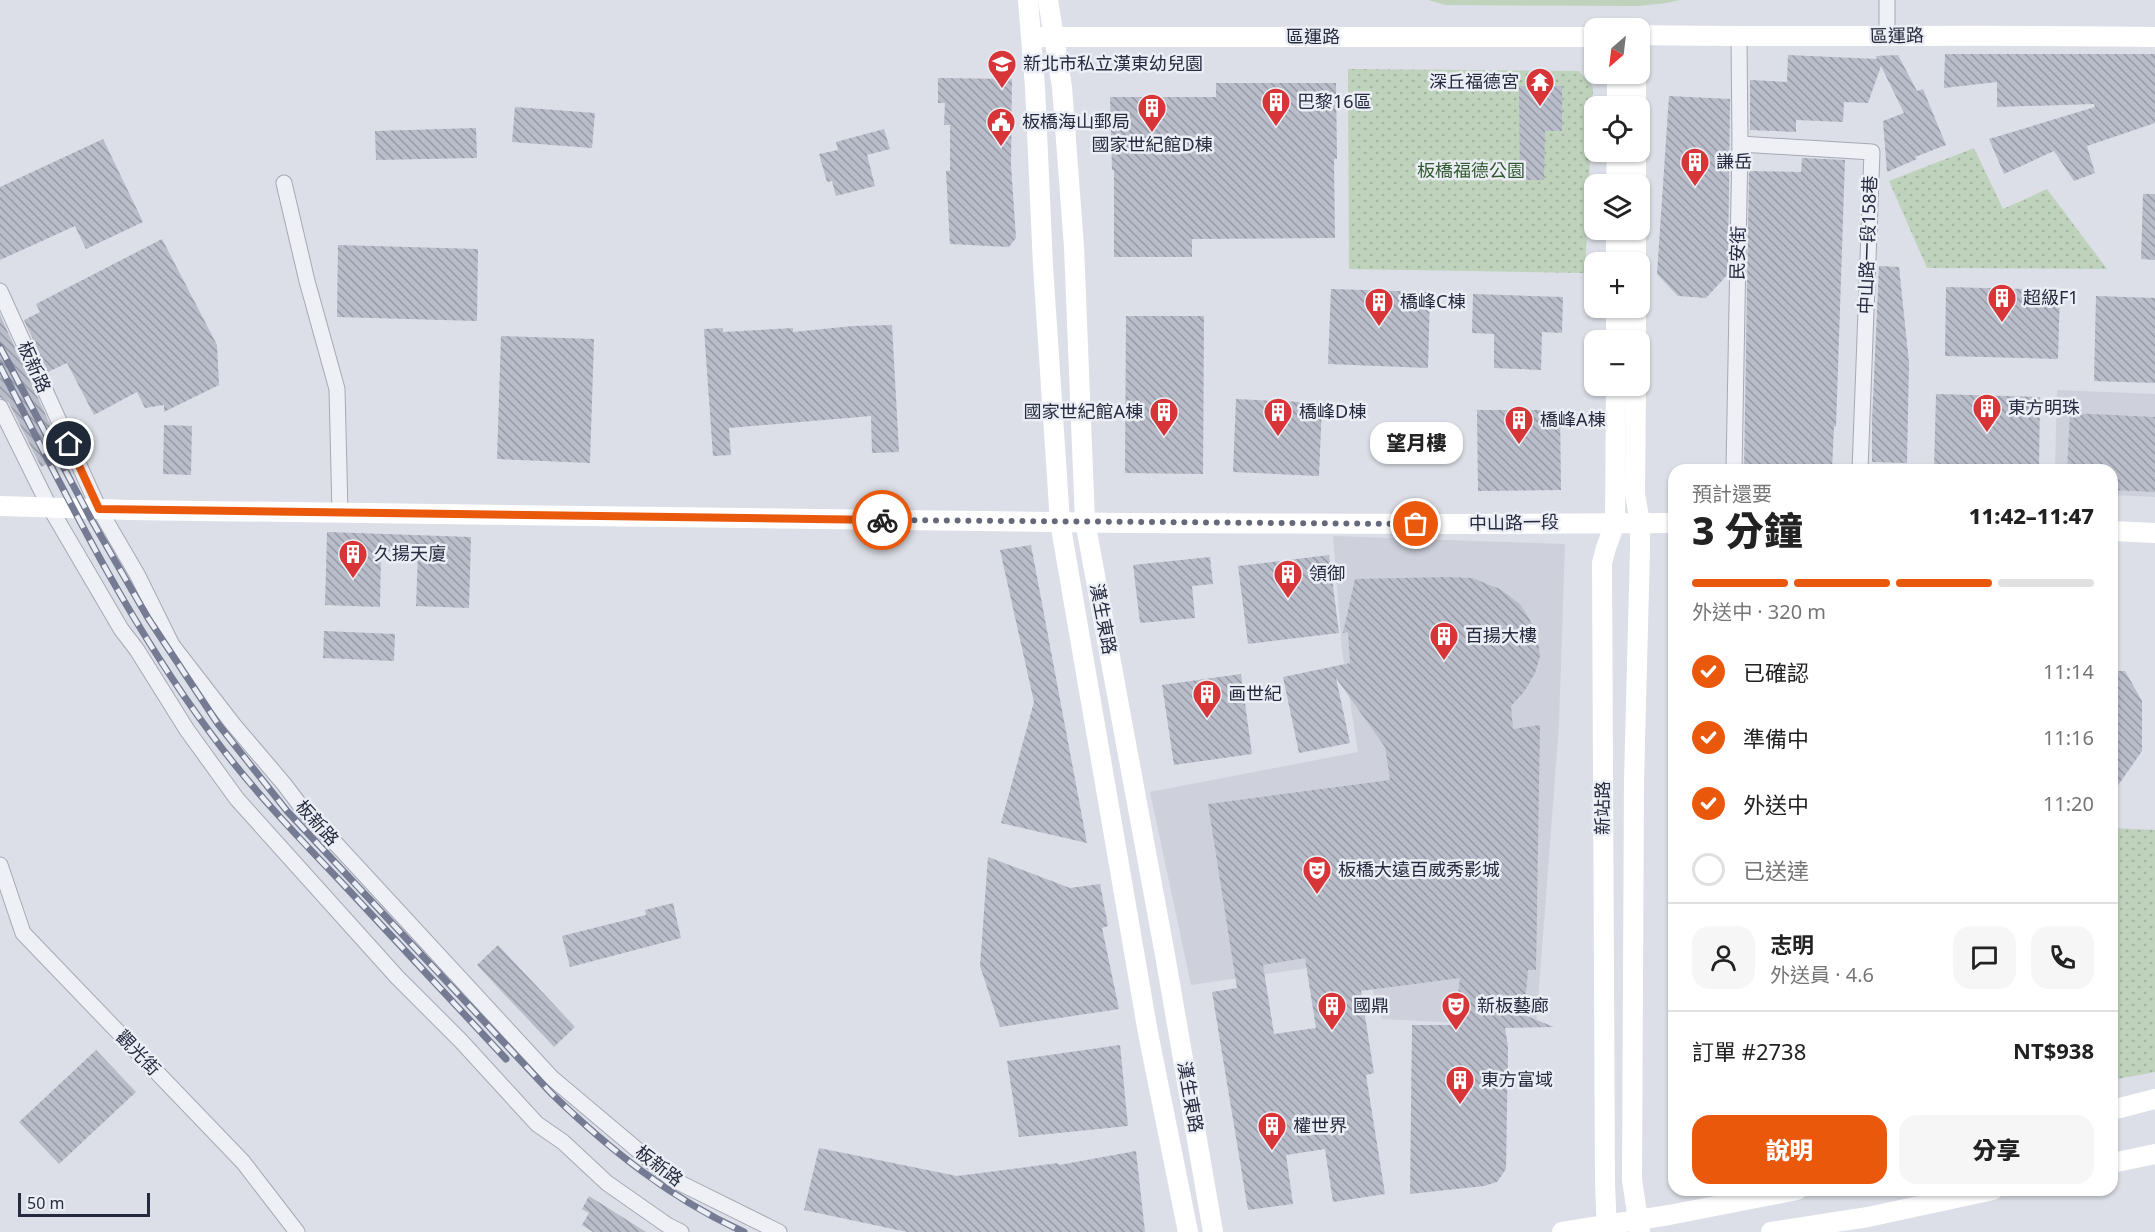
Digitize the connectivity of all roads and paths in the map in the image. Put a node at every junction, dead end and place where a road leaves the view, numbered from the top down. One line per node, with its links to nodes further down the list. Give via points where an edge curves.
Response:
1 (1028, 0): 10 (street, 漢生東路)
2 (1048, 0): 5 (street, 漢生東路)
3 (1887, 0): 8 (street)
4 (1650, 35): 7 (street, 區運路)
5 (1053, 36): 6 (street, 區運路); 10 (street, 區運路); 23 (street, 漢生東路, via 1062,87 1074,247)
6 (1584, 37)
7 (1739, 37): 8 (street, 區運路); 11 (street, 民安街)
8 (1887, 37): 9 (street, 區運路)
9 (2155, 37)
10 (1031, 38): 24 (street, 漢生東路)
11 (1740, 144): 17 (street, 民安街); 18 (street, 中山路一段158巷, via 1872,152)
12 (284, 183): 22 (street, via 337,389)
13 (0, 291): 21 (street, 板新路)
14 (1616, 396): 27 (street, 新站路)
15 (1636, 396): 25 (street, 新站路, via 1635,494)
16 (0, 407): 20 (street)
17 (1734, 464)
18 (1860, 464)
19 (0, 506): 20 (street, 中山路一段)
20 (49, 506): 21 (street, 中山路一段); 40 (street, via 121,629 187,729 249,812 537,1124 608,1183)
21 (99, 509): 22 (street, 中山路一段); 41 (street, 板新路, via 172,645 233,723 306,813 552,1078 672,1179)
22 (340, 513): 24 (street, 中山路一段)
23 (1085, 521): 24 (street, 中山路一段); 27 (street, 中山路一段); 43 (street, 漢生東路)
24 (1060, 522): 42 (street, 漢生東路, via 1152,1054)
25 (1640, 522): 26 (street, 中山路一段); 27 (street, 中山路一段); 37 (street, 新站路, via 1632,1093 1632,1180)
26 (1668, 522)
27 (1616, 523): 38 (street, 新站路, via 1602,562 1605,1183)
28 (2118, 531): 29 (street)
29 (2155, 532)
30 (0, 865): 39 (street, 觀光街, via 23,933 243,1162)
31 (2155, 1099): 32 (street)
32 (2118, 1108)
33 (2155, 1154): 34 (street)
34 (2118, 1162)
35 (1766, 1196): 37 (street, via 1669,1215)
36 (1965, 1196): 45 (street)
37 (1638, 1226): 38 (street)
38 (1609, 1230): 44 (street)
39 (297, 1232)
40 (681, 1232)
41 (779, 1232)
42 (1188, 1232)
43 (1213, 1232)
44 (1562, 1232)
45 (1772, 1232)

